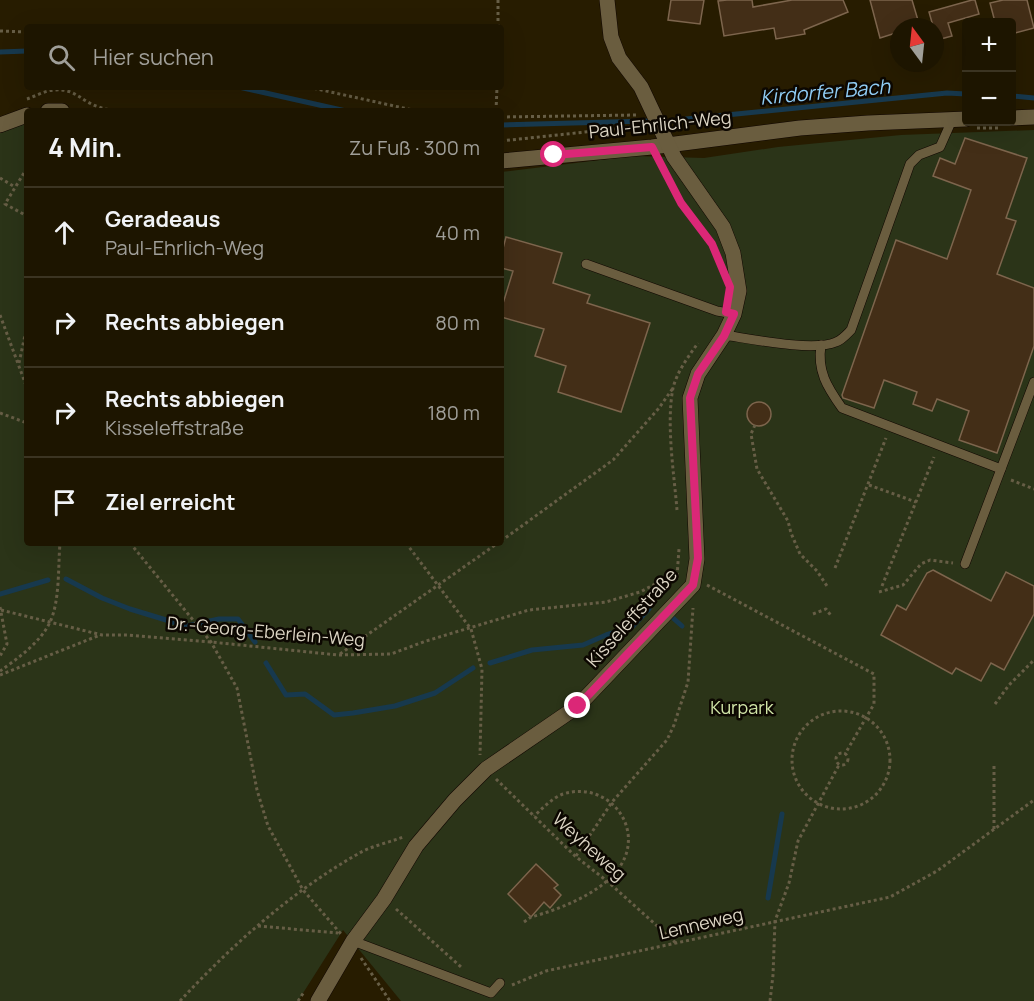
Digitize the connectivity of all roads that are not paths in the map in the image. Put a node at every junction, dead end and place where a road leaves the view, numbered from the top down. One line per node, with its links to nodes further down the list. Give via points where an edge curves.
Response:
1 (607, 0): 7 (street, Kisseleffstraße, via 615,49 641,87)
2 (24, 116): 6 (street)
3 (1034, 117): 4 (street)
4 (1016, 118)
5 (959, 119): 7 (street, Paul-Ehrlich-Weg, via 800,128); 12 (lane, via 940,147 919,155 910,164 851,330 837,342)
6 (0, 125)
7 (668, 145): 8 (street, Paul-Ehrlich-Weg); 10 (street, Kisseleffstraße, via 723,227 733,253 739,291)
8 (504, 161)
9 (586, 264): 10 (lane)
10 (734, 314): 11 (street, Kisseleffstraße)
11 (724, 336): 12 (lane); 16 (street, Kisseleffstraße, via 698,374 690,398 699,584 578,706 483,766 416,846)
12 (821, 345): 14 (lane, via 818,362 828,390 842,408)
13 (1034, 382): 14 (lane)
14 (1001, 469): 15 (lane)
15 (965, 564)
16 (352, 942): 17 (lane, via 491,993); 18 (street, Kisseleffstraße)
17 (500, 983)
18 (318, 1001)

